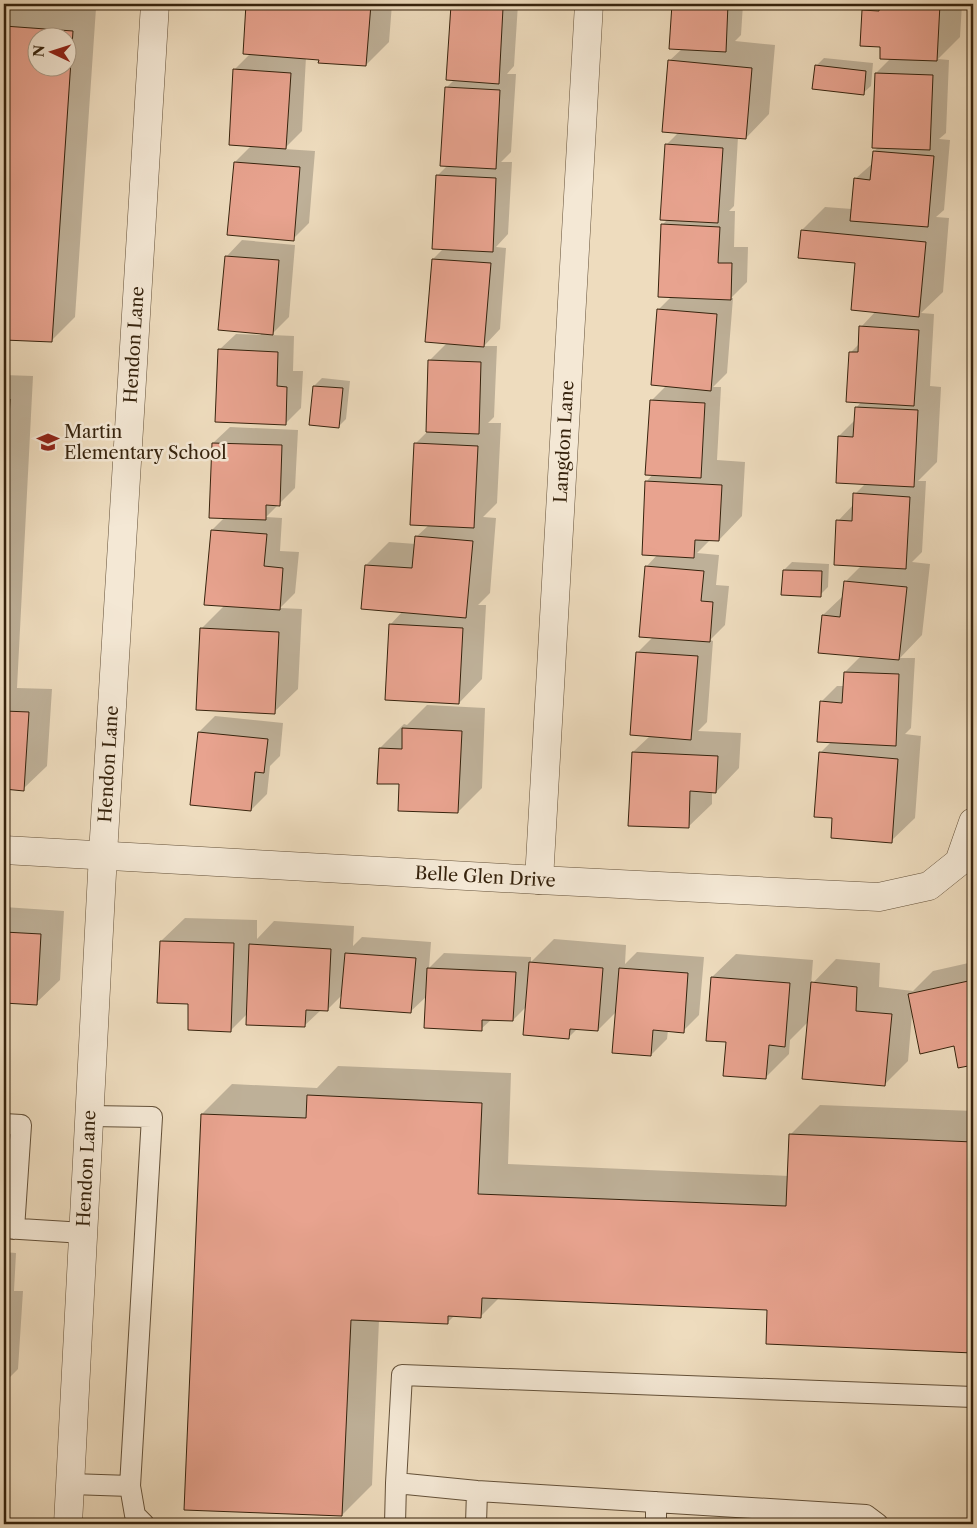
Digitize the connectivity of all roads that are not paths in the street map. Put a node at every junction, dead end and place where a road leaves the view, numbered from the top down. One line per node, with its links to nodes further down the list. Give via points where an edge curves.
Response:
1 (155, 4): 5 (street, Hendon Lane)
2 (589, 4): 6 (street, Langdon Lane)
3 (973, 822): 6 (street, Belle Glen Drive, via 959,862 929,886 879,897)
4 (4, 850): 5 (street, Belle Glen Drive)
5 (103, 854): 6 (street, Belle Glen Drive); 7 (street, Hendon Lane)
6 (539, 880)
7 (90, 1116): 10 (street, Hendon Lane); 14 (lane, via 152,1117)
8 (4, 1124): 9 (lane, via 21,1125)
9 (9, 1228): 10 (lane)
10 (84, 1233): 13 (street, Hendon Lane)
11 (973, 1397): 12 (lane, via 402,1375)
12 (396, 1483): 15 (lane); 19 (lane)
13 (70, 1484): 14 (lane); 17 (street, Hendon Lane)
14 (130, 1486): 18 (lane, via 135,1515)
15 (477, 1491): 16 (lane); 20 (lane)
16 (656, 1502): 21 (lane); 22 (lane, via 866,1514)
17 (68, 1524)
18 (144, 1524)
19 (395, 1524)
20 (476, 1524)
21 (656, 1524)
22 (878, 1524)

